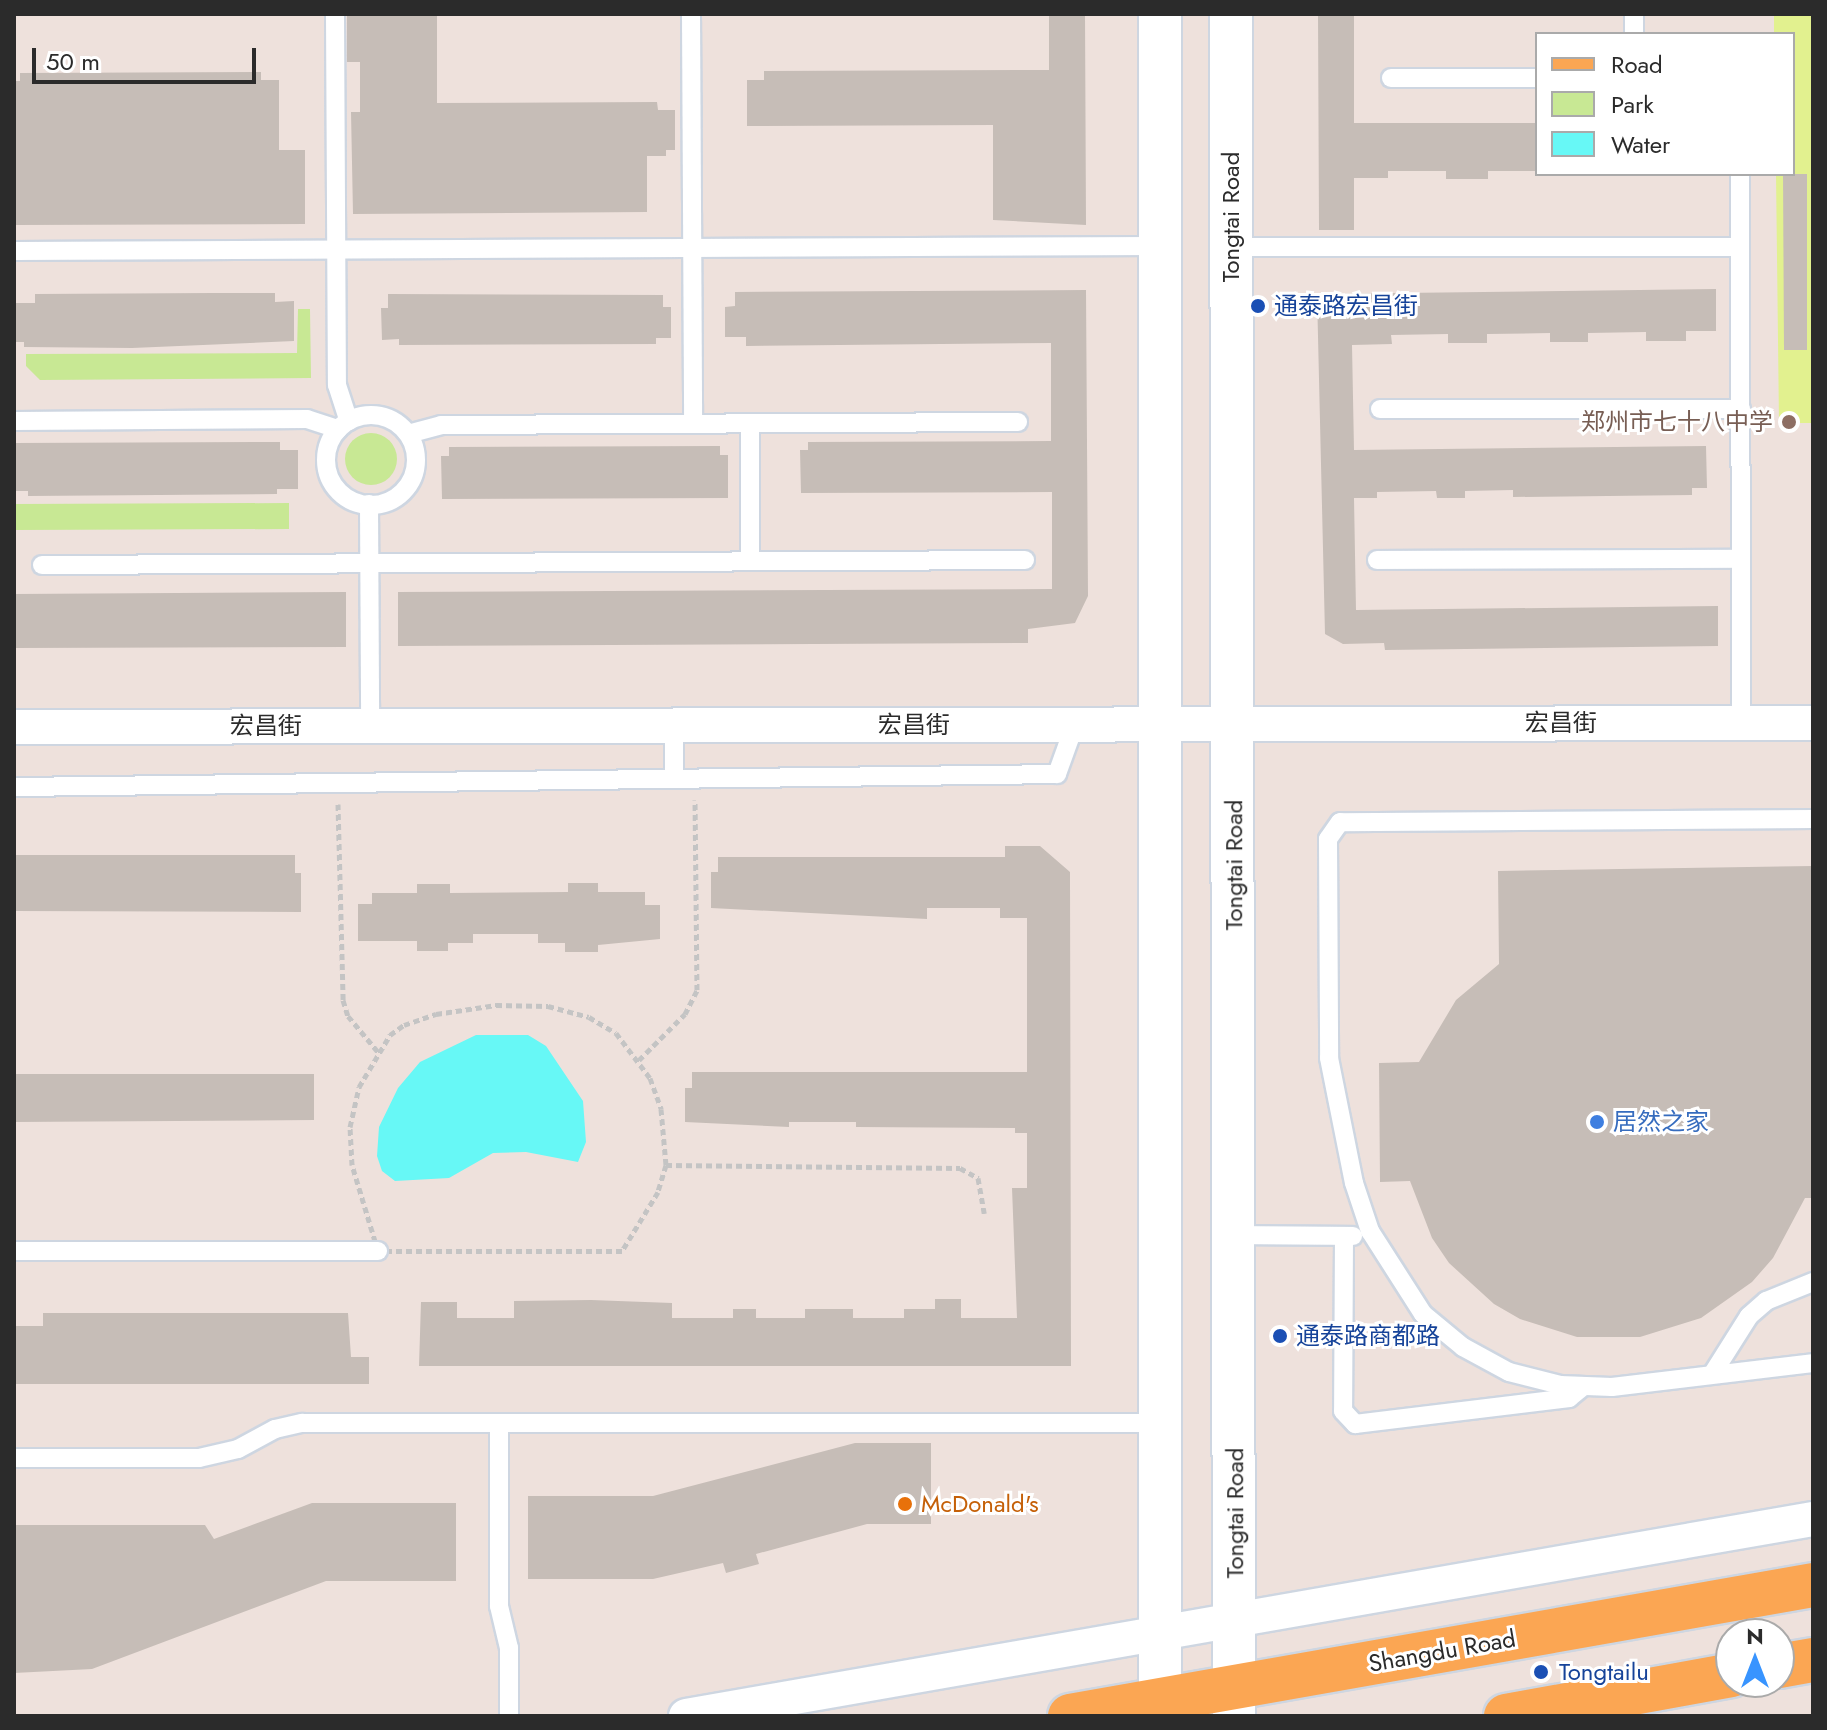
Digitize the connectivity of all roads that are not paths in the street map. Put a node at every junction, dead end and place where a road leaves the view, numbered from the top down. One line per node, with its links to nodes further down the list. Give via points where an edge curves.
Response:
1 (335, 14): 12 (lane)
2 (691, 14): 11 (lane)
3 (1160, 14): 8 (street)
4 (1231, 14): 9 (street, Tongtai Road)
5 (1391, 78): 6 (lane)
6 (1535, 78)
7 (1740, 176): 10 (lane)
8 (1159, 246): 11 (lane); 32 (street)
9 (1231, 247): 10 (lane); 33 (street, Tongtai Road)
10 (1740, 247): 15 (lane)
11 (692, 248): 12 (lane); 18 (lane)
12 (336, 250): 13 (lane); 20 (lane, via 337,385)
13 (14, 251)
14 (1380, 409): 15 (lane)
15 (1741, 409): 23 (lane)
16 (14, 421): 20 (lane, via 307,419)
17 (1018, 422): 19 (lane)
18 (693, 424): 19 (lane); 21 (lane, via 441,425)
19 (750, 424): 26 (lane)
20 (343, 425): 21 (lane, via 374,415 399,424); 22 (lane, via 326,453 332,482 354,501)
21 (408, 434): 22 (lane, via 416,459 408,485 397,496)
22 (369, 504): 27 (lane)
23 (1741, 559): 25 (lane); 29 (lane)
24 (1025, 560): 26 (lane)
25 (1377, 560)
26 (750, 561): 27 (lane)
27 (369, 563): 28 (lane); 35 (lane)
28 (42, 565)
29 (1741, 723): 30 (street, 宏昌街); 33 (street, 宏昌街)
30 (1813, 723)
31 (1075, 724): 32 (street, 宏昌街); 34 (street, 宏昌街); 37 (lane, via 1057,774)
32 (1159, 724): 33 (street, 宏昌街); 50 (street)
33 (1233, 724): 40 (street, Tongtai Road)
34 (674, 725): 35 (street, 宏昌街); 37 (lane)
35 (370, 726): 36 (street, 宏昌街)
36 (14, 727)
37 (674, 779): 38 (lane)
38 (14, 787)
39 (1813, 819): 42 (lane, via 1340,822 1328,839 1329,1058 1354,1183)
40 (1236, 1235): 41 (lane); 54 (street, Tongtai Road)
41 (1344, 1236): 42 (lane); 48 (lane, via 1343,1411 1355,1424 1569,1398)
42 (1373, 1236): 48 (lane, via 1423,1314 1463,1347 1509,1372)
43 (14, 1251): 44 (lane)
44 (378, 1251)
45 (1813, 1282): 47 (lane, via 1766,1301 1749,1316)
46 (1813, 1363): 47 (lane)
47 (1713, 1373): 48 (lane)
48 (1584, 1386)
49 (499, 1423): 50 (lane); 51 (lane, via 302,1423 275,1429 238,1449 199,1458); 59 (lane, via 499,1606 509,1648)
50 (1159, 1423): 55 (street)
51 (14, 1458)
52 (1813, 1519): 54 (street)
53 (1813, 1585): 57 (main road, Shangdu Road)
54 (1234, 1620): 55 (street); 57 (street, Tongtai Road)
55 (1159, 1633): 58 (street); 60 (street)
56 (1715, 1678): 62 (main road)
57 (1234, 1702): 58 (main road, Shangdu Road)
58 (1160, 1708): 61 (main road, Shangdu Road)
59 (509, 1716)
60 (686, 1716)
61 (1070, 1716)
62 (1506, 1716)

